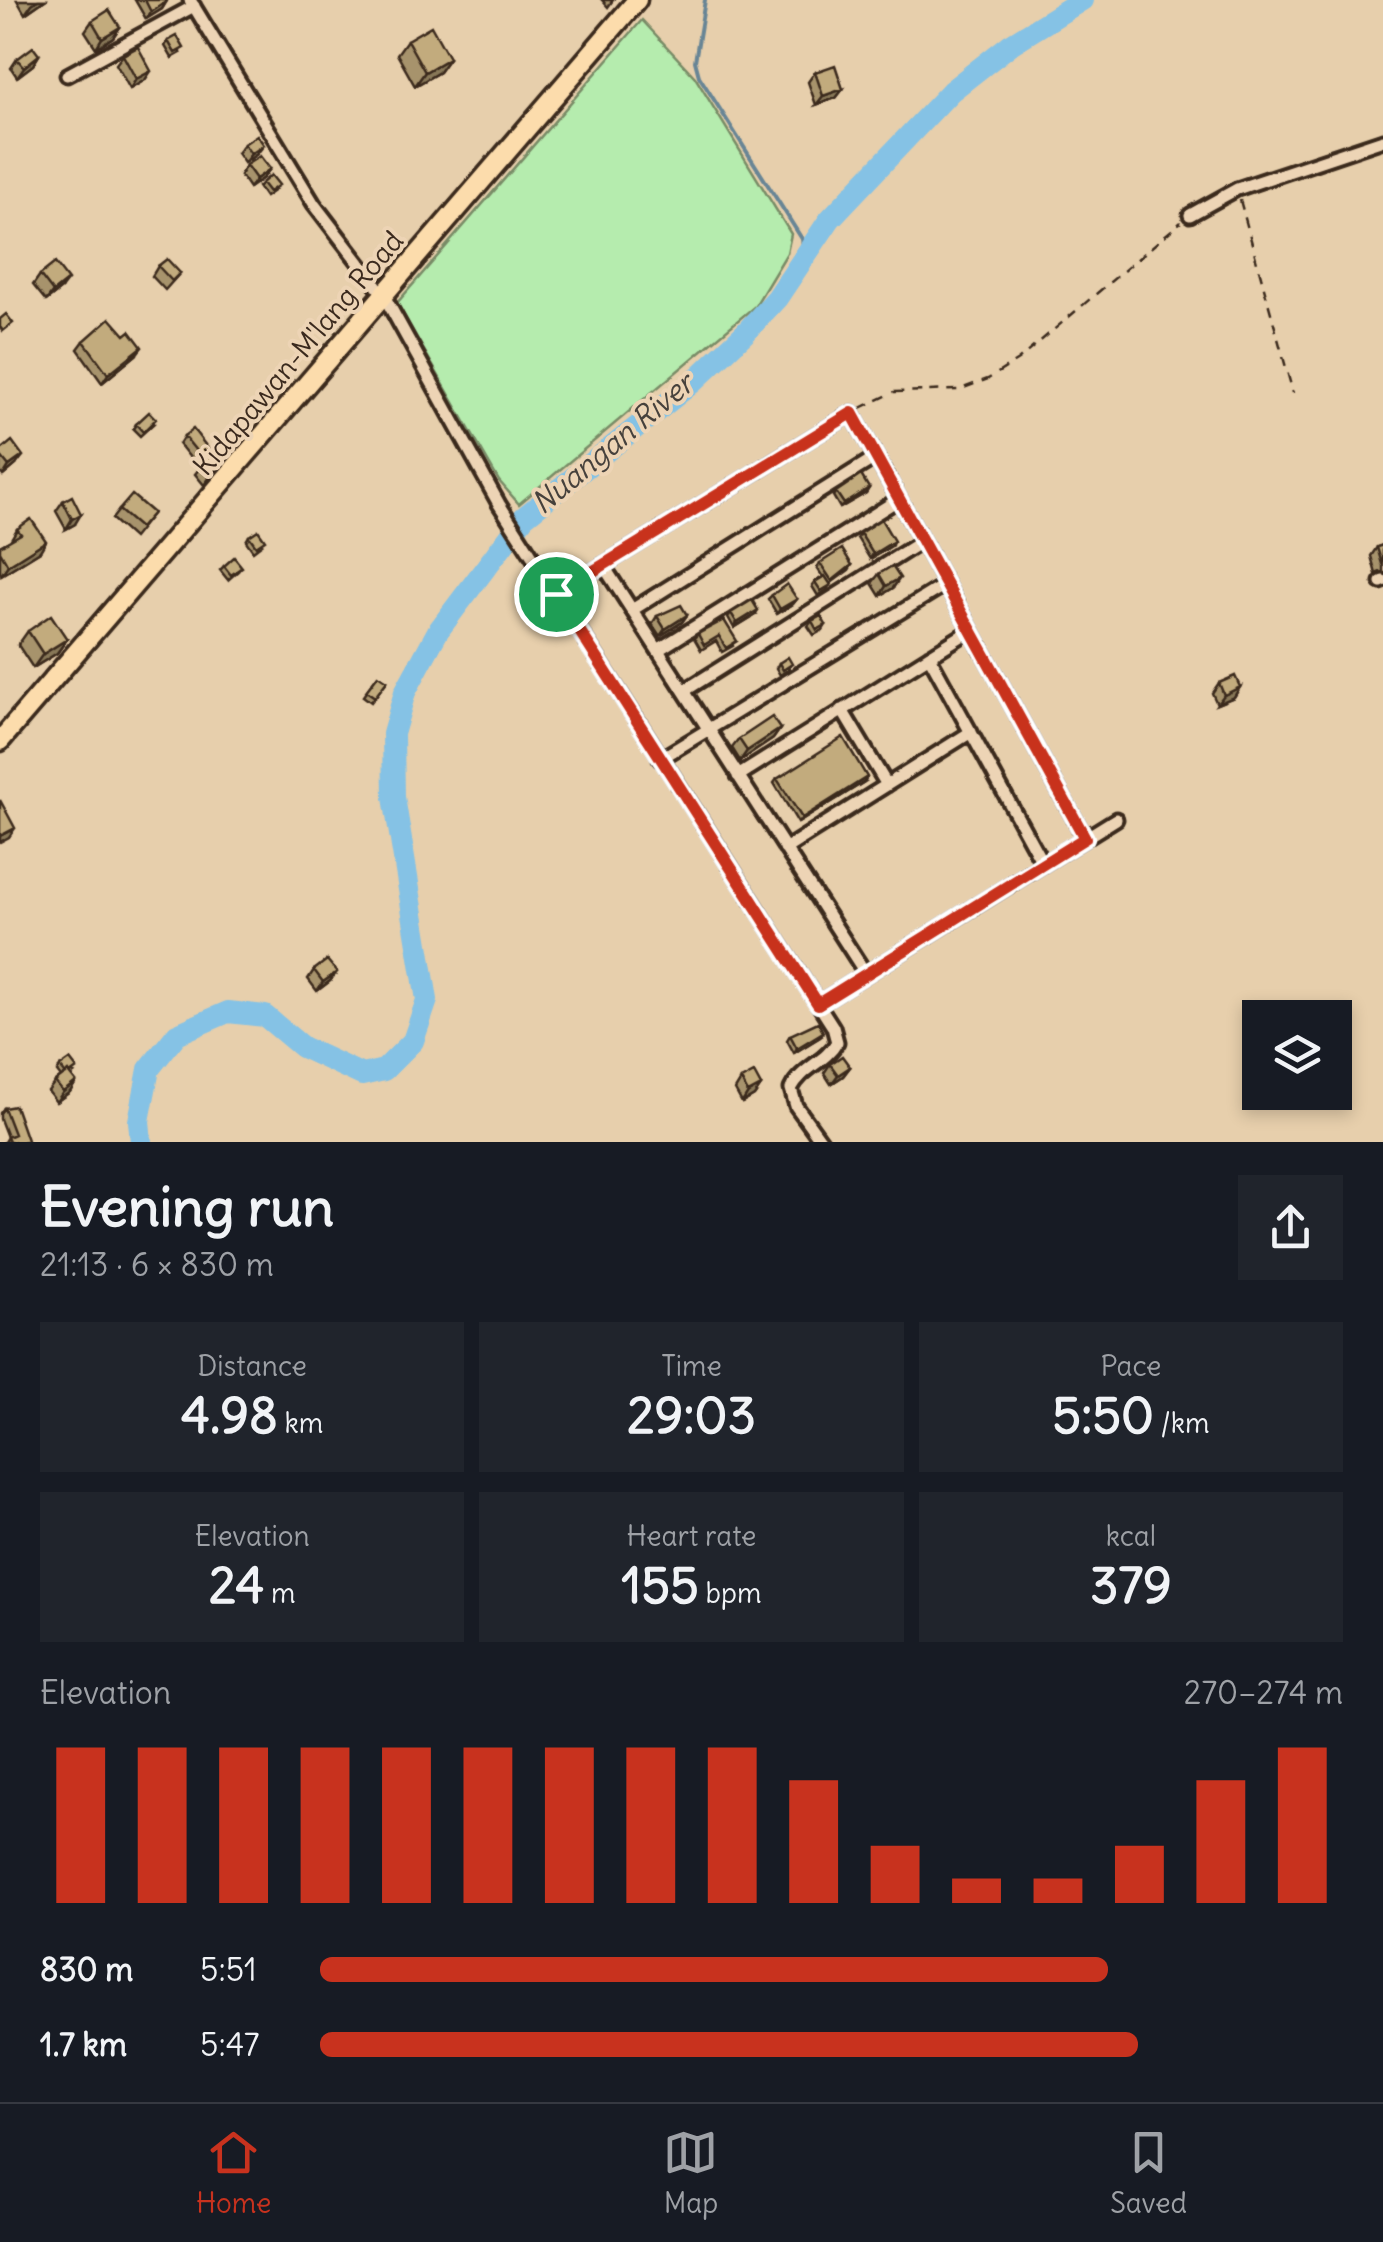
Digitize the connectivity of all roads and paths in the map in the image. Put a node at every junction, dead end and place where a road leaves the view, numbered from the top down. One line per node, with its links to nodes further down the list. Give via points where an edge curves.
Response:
1 (636, 0): 7 (main road, Kidapawan-M'lang Road)
2 (192, 3): 3 (street); 7 (street, via 314,204)
3 (67, 75)
4 (1383, 140): 5 (street)
5 (1237, 188): 6 (street); 8 (path)
6 (1190, 215): 9 (path, via 988,379 958,390 894,392)
7 (383, 294): 15 (street); 24 (main road, Kidapawan-M'lang Road)
8 (1293, 392)
9 (852, 413): 10 (street); 13 (street)
10 (876, 457): 11 (street); 16 (street)
11 (899, 500): 12 (street); 18 (street)
12 (922, 542): 14 (street); 20 (street)
13 (603, 565): 15 (street); 16 (street)
14 (946, 584): 17 (street); 22 (street)
15 (556, 594): 25 (street)
16 (632, 610): 18 (street)
17 (971, 630): 19 (street); 29 (street)
18 (658, 650): 20 (street)
19 (929, 656): 21 (street); 23 (street)
20 (684, 691): 22 (street)
21 (842, 710): 26 (street); 27 (street)
22 (709, 730): 25 (street); 26 (street)
23 (970, 732): 27 (street); 31 (street)
24 (0, 741)
25 (660, 759): 33 (street)
26 (738, 776): 30 (street)
27 (887, 785): 30 (street)
28 (1116, 819): 29 (street)
29 (1085, 838): 31 (street)
30 (785, 849): 32 (street)
31 (1043, 864): 32 (street)
32 (866, 974): 33 (street)
33 (818, 1004): 34 (street, via 837,1042 791,1089)
34 (822, 1142)

